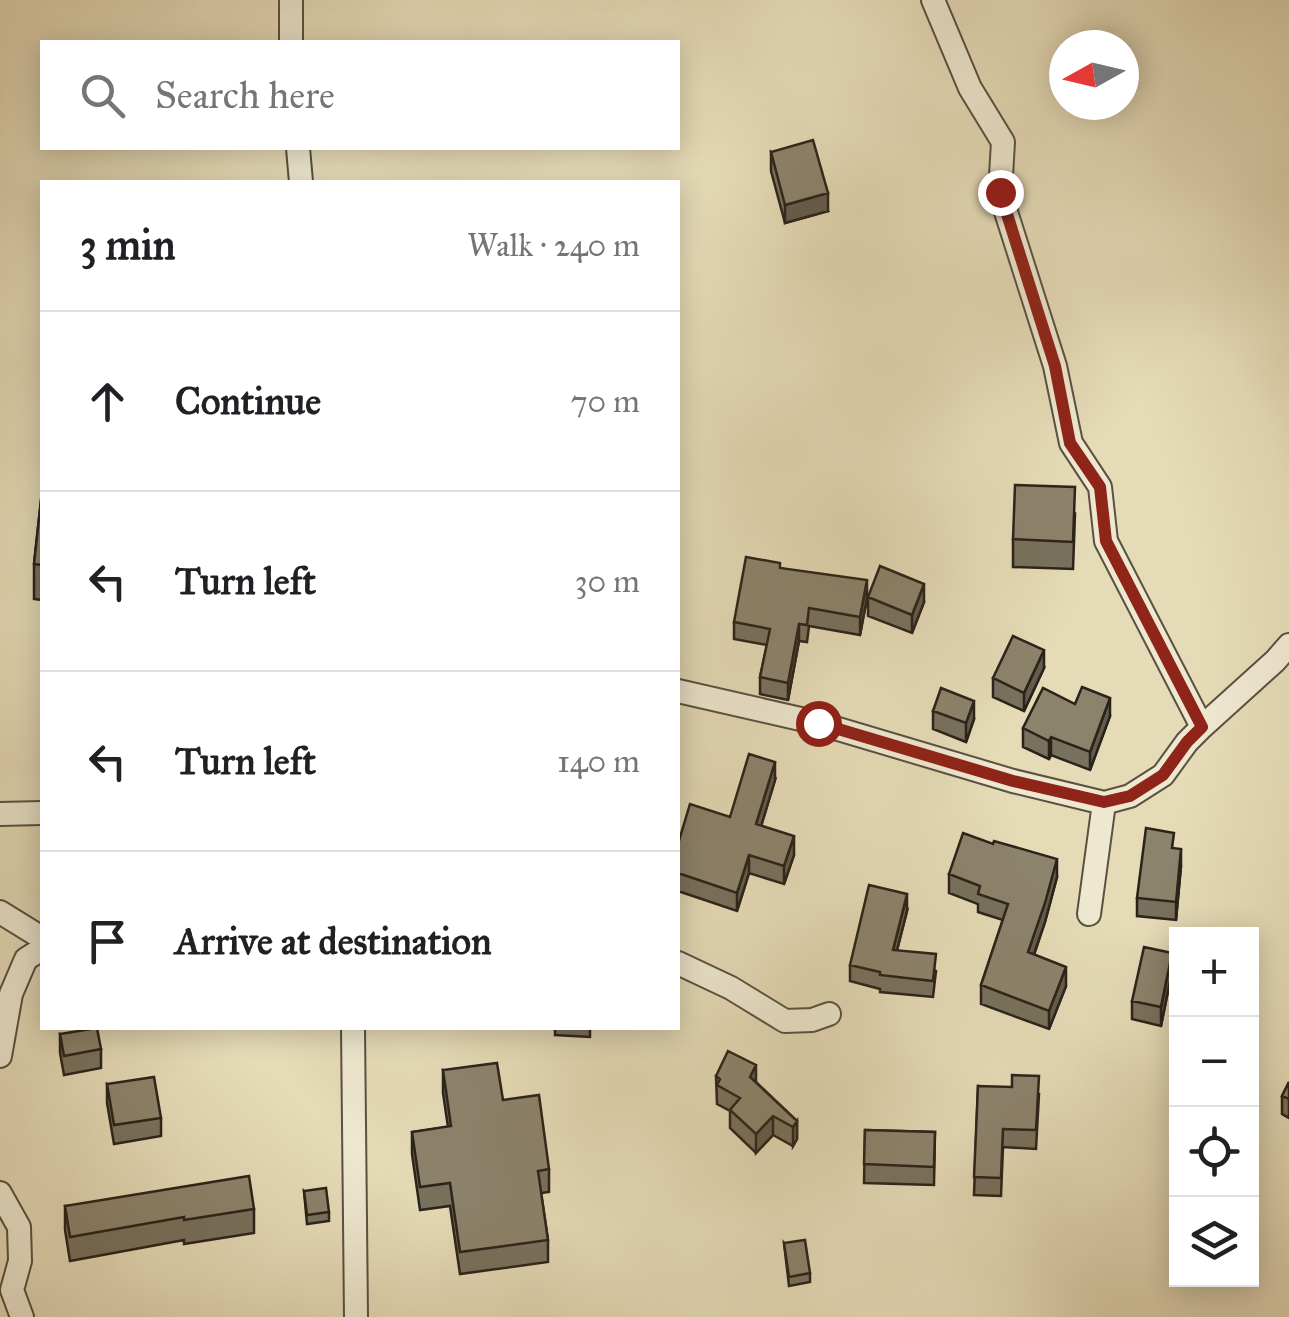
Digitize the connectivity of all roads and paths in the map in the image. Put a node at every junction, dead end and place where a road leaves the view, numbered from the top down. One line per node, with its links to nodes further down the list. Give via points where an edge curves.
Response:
1 (291, 0): 3 (street)
2 (933, 0): 8 (street, via 970,88 1003,142 1000,192 1055,366 1070,443 1100,487 1106,541)
3 (290, 40)
4 (298, 150): 5 (street)
5 (301, 180)
6 (1289, 645): 8 (street)
7 (680, 691): 9 (street)
8 (1202, 727): 9 (street, via 1163,775 1130,796)
9 (1104, 802): 13 (street)
10 (40, 812): 11 (street)
11 (0, 814)
12 (0, 912): 14 (street)
13 (1089, 914)
14 (40, 937)
15 (40, 950): 17 (street)
16 (680, 964): 18 (street, via 785,1021)
17 (6, 995): 20 (street)
18 (829, 1014)
19 (353, 1030): 23 (street)
20 (0, 1056)
21 (0, 1193): 22 (street, via 19,1227 12,1290)
22 (22, 1317)
23 (356, 1317)

